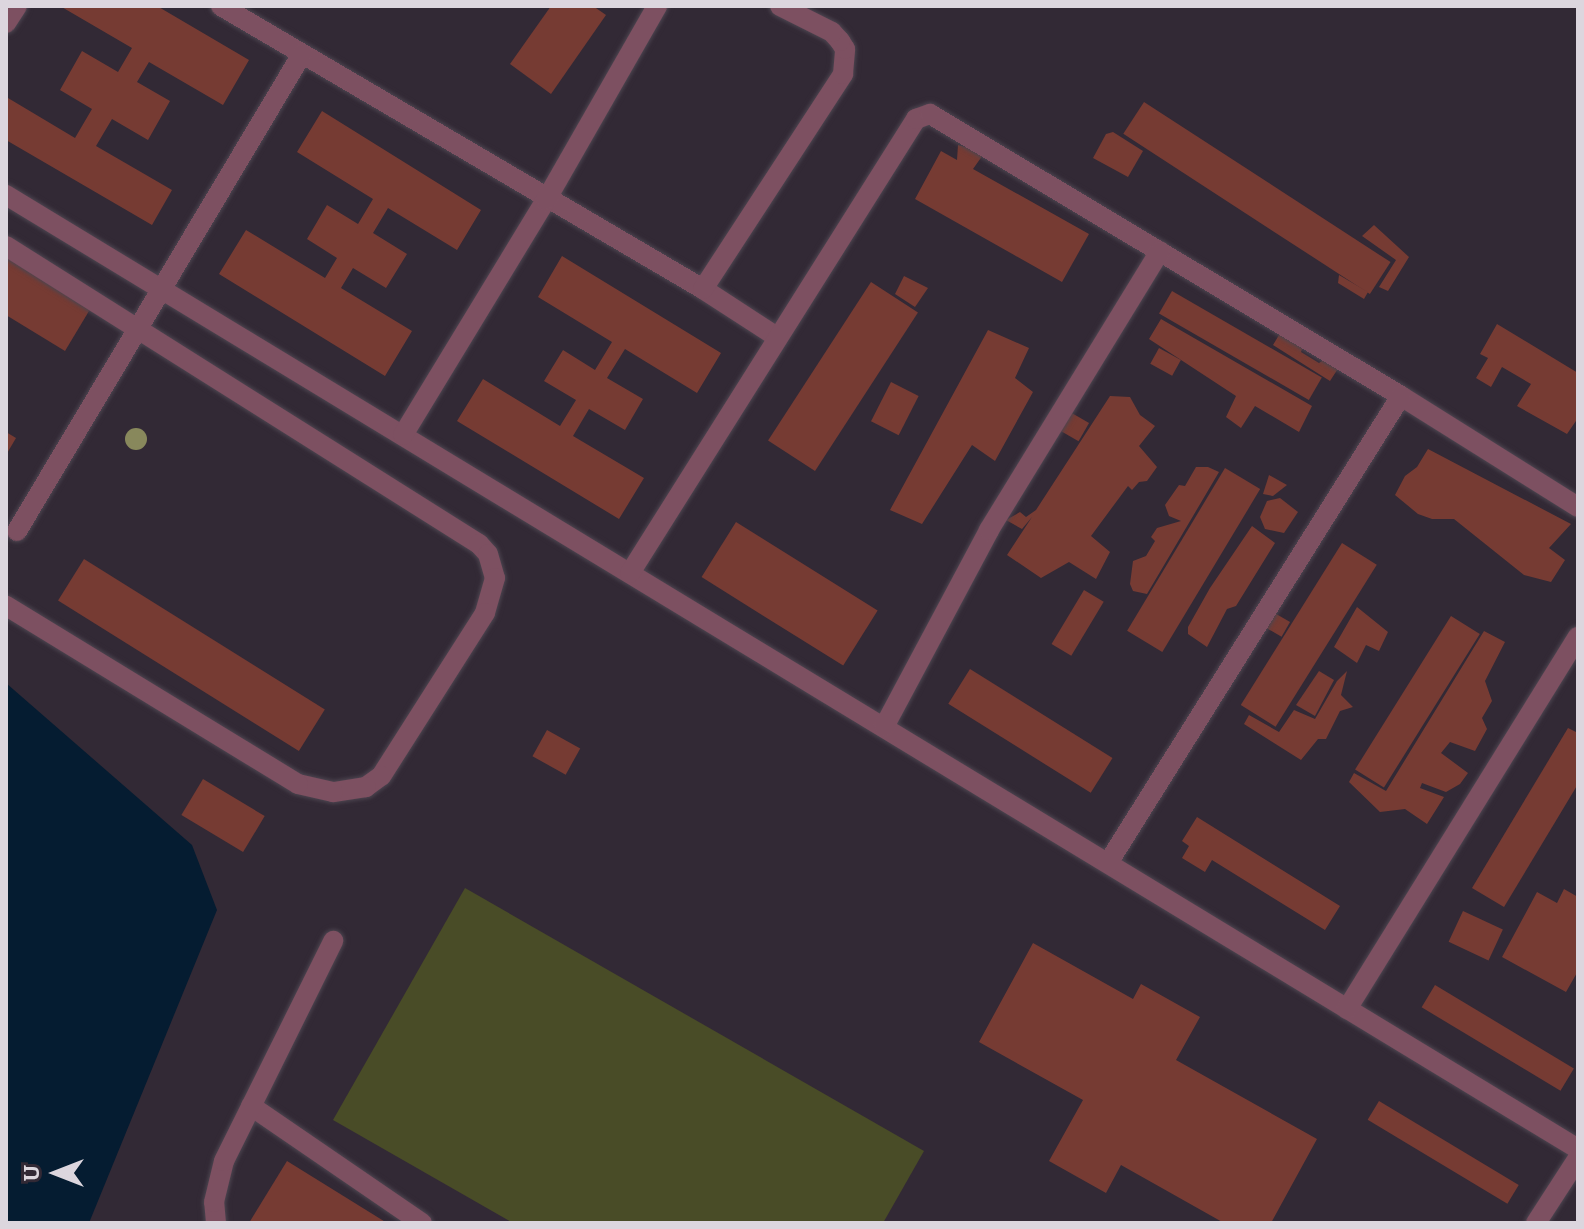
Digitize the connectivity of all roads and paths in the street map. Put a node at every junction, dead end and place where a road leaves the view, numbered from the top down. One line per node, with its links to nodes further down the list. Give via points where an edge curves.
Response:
1 (17, 6): 5 (lane)
2 (221, 6): 6 (lane)
3 (657, 6): 8 (lane)
4 (780, 6): 11 (lane, via 832,32 845,49 843,74)
5 (6, 23)
6 (302, 54): 8 (lane); 12 (lane)
7 (6, 195): 12 (lane)
8 (546, 200): 11 (lane); 16 (lane)
9 (6, 246): 13 (lane)
10 (1160, 251): 14 (lane, via 930,114 922,115); 15 (lane); 22 (lane, via 989,530)
11 (703, 289): 14 (lane)
12 (161, 291): 13 (lane); 16 (lane)
13 (138, 330): 18 (lane); 20 (lane, via 479,544 495,578 485,613 381,776 366,787 333,792 298,784)
14 (777, 337): 19 (lane)
15 (1401, 396): 17 (lane); 23 (lane)
16 (403, 435): 19 (lane)
17 (1578, 507)
18 (17, 531)
19 (630, 573): 22 (lane)
20 (6, 606)
21 (1578, 637): 25 (lane)
22 (884, 727): 23 (lane)
23 (1108, 863): 25 (lane)
24 (333, 941): 26 (lane)
25 (1347, 1009): 27 (lane)
26 (251, 1106): 29 (lane, via 224,1161 214,1202); 30 (lane)
27 (1578, 1149)
28 (1578, 1158): 31 (lane)
29 (216, 1223)
30 (422, 1223)
31 (1536, 1223)

